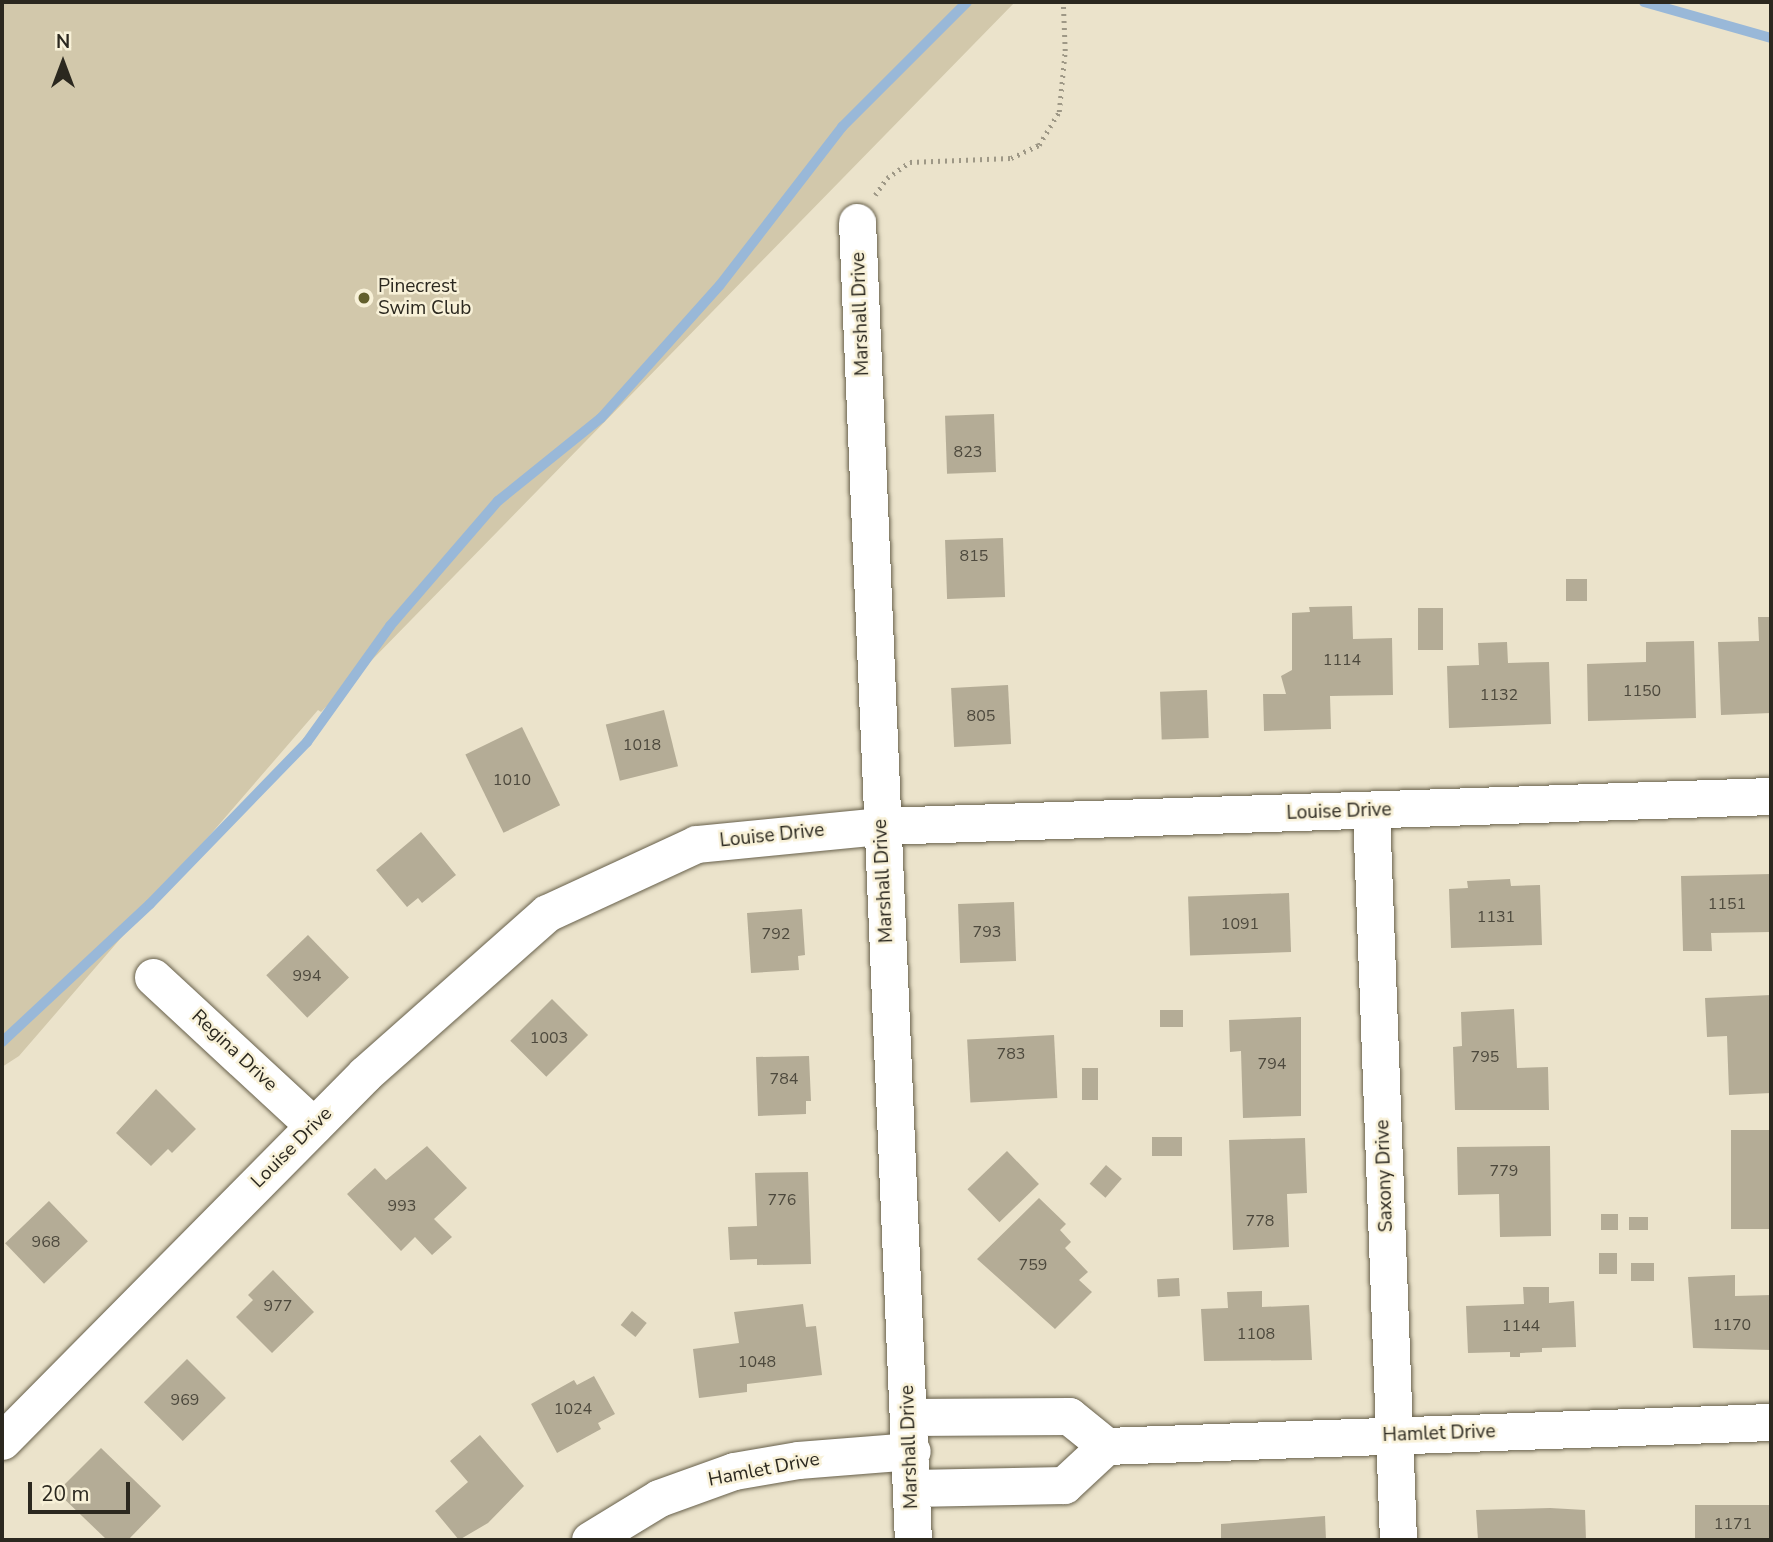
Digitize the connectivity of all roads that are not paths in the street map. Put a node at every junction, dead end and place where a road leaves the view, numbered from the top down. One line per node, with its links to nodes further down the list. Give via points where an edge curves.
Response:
1 (857, 222): 4 (street, Marshall Drive)
2 (1771, 796): 3 (street, Louise Drive)
3 (1371, 811): 4 (street, Louise Drive); 9 (street, Saxony Drive)
4 (881, 826): 6 (street, Louise Drive, via 696,844 547,914 365,1074); 8 (street, Marshall Drive)
5 (153, 977): 6 (street, Regina Drive)
6 (314, 1126): 10 (street, Louise Drive)
7 (1771, 1422): 9 (street, Hamlet Drive)
8 (911, 1434): 11 (street, Hamlet Drive, via 1069,1416); 12 (street, Marshall Drive); 13 (street, Hamlet Drive, via 734,1471 659,1498)
9 (1394, 1436): 11 (street, Hamlet Drive); 15 (street, Saxony Drive)
10 (2, 1441)
11 (1106, 1446): 12 (street, via 1064,1485)
12 (912, 1488): 14 (street, Marshall Drive)
13 (590, 1540)
14 (913, 1540)
15 (1398, 1540)

